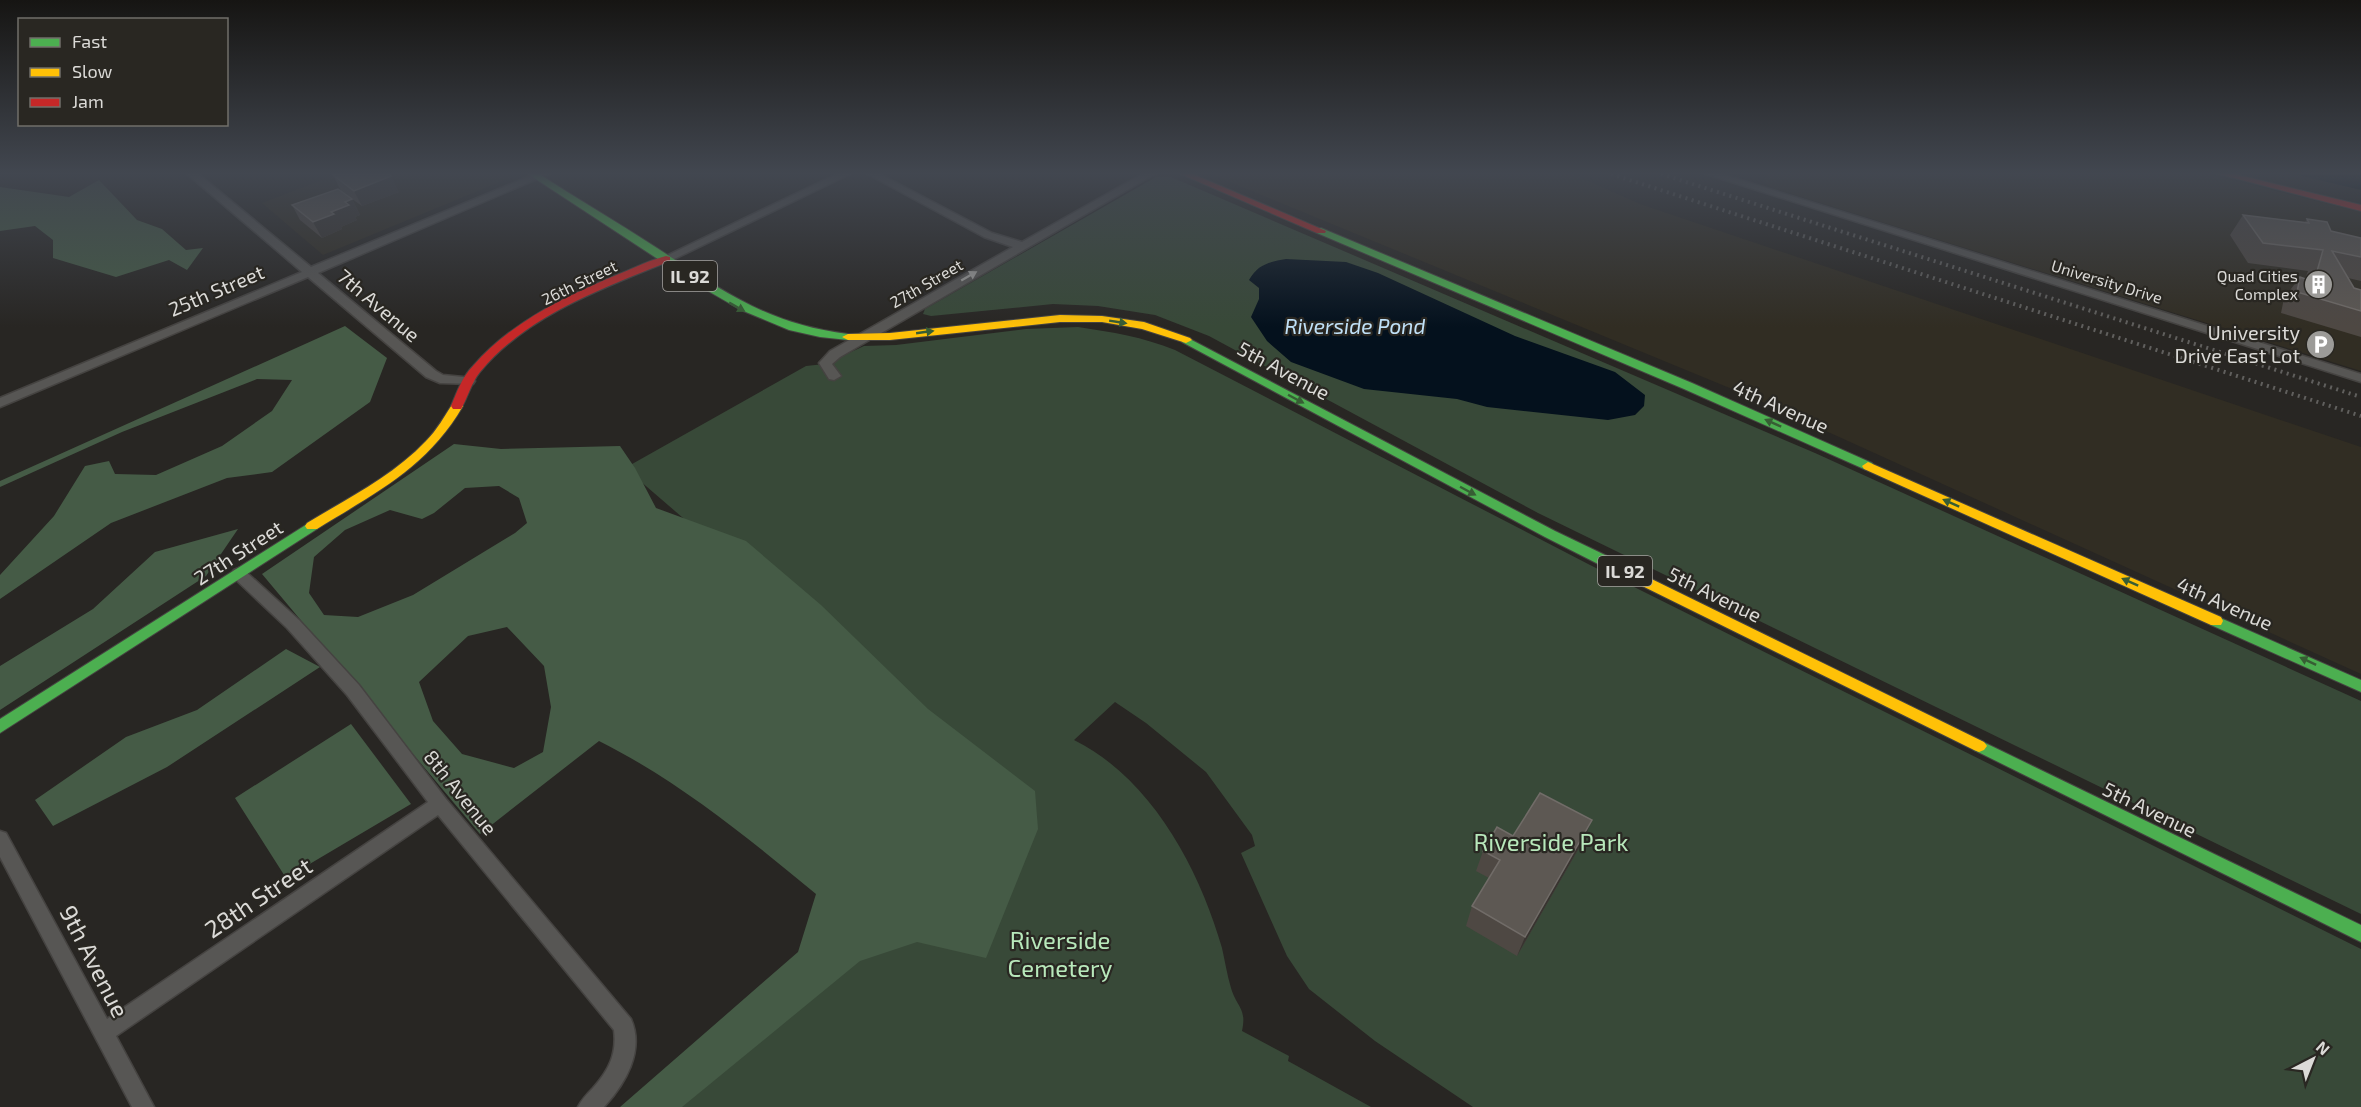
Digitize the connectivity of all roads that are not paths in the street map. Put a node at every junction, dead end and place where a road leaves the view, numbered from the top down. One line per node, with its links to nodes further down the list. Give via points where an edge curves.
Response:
1 (252, 224): 11 (street, 7th Avenue)
2 (421, 224): 11 (street, 25th Street)
3 (613, 224): 10 (main road, IL 92)
4 (742, 224): 10 (street, 26th Street)
5 (967, 224): 9 (street)
6 (1062, 224): 9 (street, 27th Street)
7 (1304, 224): 18 (main road, 4th Avenue, one-way to 7, via 1689,386)
8 (1870, 224): 14 (street, University Drive)
9 (1022, 246): 12 (street, 27th Street, one-way to 9)
10 (666, 260): 12 (main road, IL 92, one-way to 12, via 728,302 764,320 813,333); 15 (main road, 26th Street, via 518,332 492,352)
11 (310, 272): 15 (street, 7th Avenue, via 431,374 440,379); 16 (street, 25th Street)
12 (866, 337): 13 (street, 27th Street, via 828,358 825,363); 22 (main road, 5th Avenue / IL 92, one-way to 22, via 1055,317 1134,324 1182,339 1550,534)
13 (834, 376)
14 (2361, 378)
15 (468, 381): 17 (main road, 27th Street, via 446,429 427,450 380,485)
16 (0, 403)
17 (239, 574): 19 (main road, 27th Street); 20 (street, 8th Avenue, via 325,657)
18 (2361, 686)
19 (0, 727)
20 (440, 804): 23 (street, 28th Street); 25 (street, 8th Avenue, via 624,1026 626,1052 612,1085)
21 (0, 839): 23 (street, 9th Avenue)
22 (2361, 934)
23 (103, 1033): 24 (street, 9th Avenue)
24 (143, 1107)
25 (589, 1107)

